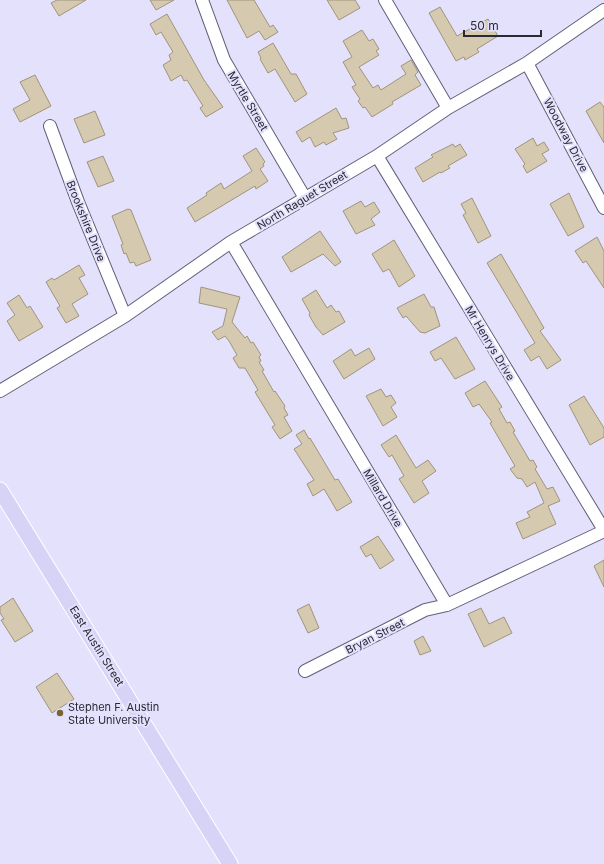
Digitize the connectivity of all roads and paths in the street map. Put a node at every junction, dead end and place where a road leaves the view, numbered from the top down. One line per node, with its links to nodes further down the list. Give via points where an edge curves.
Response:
1 (202, 0): 8 (street, Myrtle Street, via 224,60)
2 (385, 0): 5 (street)
3 (604, 10): 4 (street, North Raguet Street)
4 (527, 63): 5 (street, North Raguet Street); 9 (street, Woodway Drive)
5 (448, 108): 7 (street, North Raguet Street)
6 (50, 126): 11 (street, Brookshire Drive)
7 (377, 156): 8 (street, North Raguet Street); 14 (street, Mr Henrys Drive)
8 (305, 198): 10 (street, North Raguet Street)
9 (604, 208)
10 (231, 242): 11 (street, North Raguet Street); 15 (street, Millard Drive)
11 (125, 316): 12 (street, North Raguet Street)
12 (0, 391)
13 (0, 490): 17 (main road, East Austin Street)
14 (604, 530): 15 (street)
15 (447, 605): 16 (street, Bryan Street, via 425,610)
16 (305, 671)
17 (230, 864)

